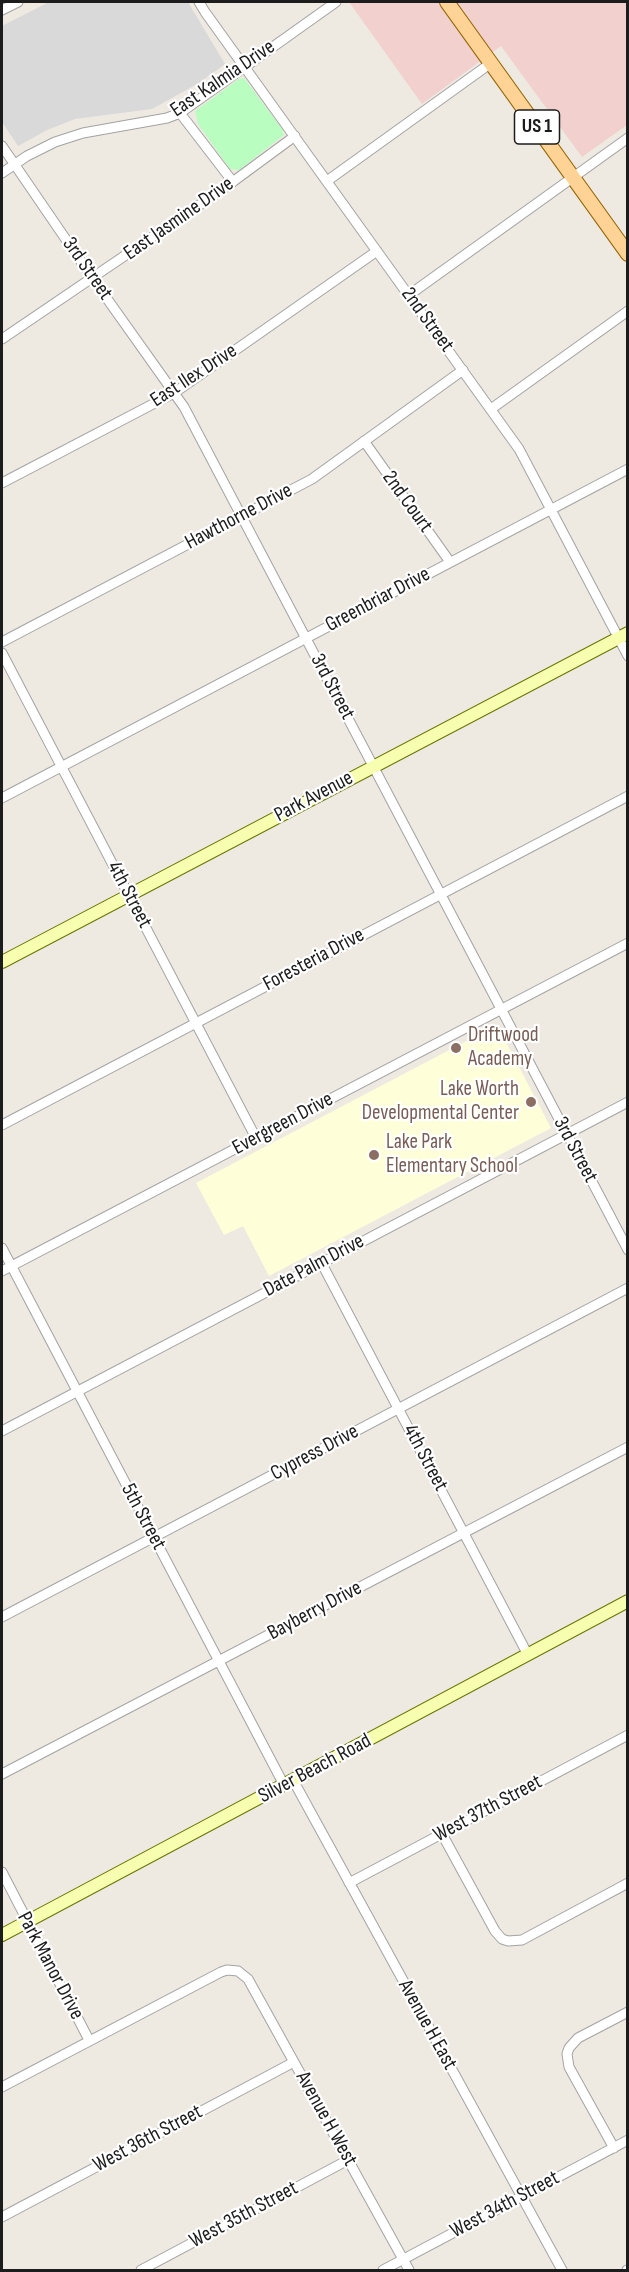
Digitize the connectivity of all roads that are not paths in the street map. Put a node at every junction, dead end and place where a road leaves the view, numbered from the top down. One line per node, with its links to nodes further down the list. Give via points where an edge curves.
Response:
1 (18, 2): 5 (street)
2 (200, 2): 7 (street, 2nd Street)
3 (336, 2): 7 (street, East Kalmia Drive)
4 (447, 2): 6 (main road, US 1)
5 (2, 10)
6 (491, 63): 14 (main road, US 1); 15 (street)
7 (244, 67): 8 (street, East Kalmia Drive); 9 (street, 2nd Street)
8 (180, 113): 12 (street, East Kalmia Drive, via 83,133 55,142); 16 (street)
9 (295, 136): 15 (street, 2nd Street); 16 (street, East Jasmine Drive)
10 (627, 138): 14 (street)
11 (2, 146): 12 (street, 3rd Street)
12 (15, 164): 13 (street, East Kalmia Drive); 19 (street, 3rd Street)
13 (2, 173)
14 (573, 178): 18 (main road, US 1); 20 (street)
15 (327, 181): 17 (street, 2nd Street)
16 (233, 182): 19 (street, East Jasmine Drive)
17 (376, 251): 20 (street, 2nd Street); 24 (street, East Ilex Drive)
18 (627, 254)
19 (93, 279): 22 (street, East Jasmine Drive); 24 (street, 3rd Street)
20 (409, 295): 23 (street, 2nd Street)
21 (627, 311): 25 (street)
22 (2, 339)
23 (463, 370): 25 (street, 2nd Street); 26 (street, Hawthorne Drive)
24 (174, 393): 28 (street, East Ilex Drive); 30 (street, 3rd Street)
25 (490, 409): 29 (street, 2nd Street, via 519,449)
26 (364, 441): 30 (street, Hawthorne Drive, via 312,479); 31 (street, 2nd Court)
27 (627, 469): 29 (street, Greenbriar Drive)
28 (2, 483)
29 (551, 509): 31 (street, Greenbriar Drive); 32 (street, 2nd Street)
30 (242, 516): 33 (street, 3rd Street); 34 (street, Hawthorne Drive)
31 (450, 562): 33 (street, Greenbriar Drive)
32 (623, 635): 36 (street, 2nd Street); 37 (street, Park Avenue)
33 (306, 638): 37 (street, 3rd Street); 38 (street, Greenbriar Drive)
34 (2, 642)
35 (2, 653): 38 (street, 4th Street)
36 (627, 656)
37 (373, 766): 41 (street, 3rd Street); 42 (street, Park Avenue)
38 (61, 767): 40 (street, Greenbriar Drive); 42 (street, 4th Street)
39 (627, 796): 41 (street, Foresteria Drive)
40 (2, 798)
41 (440, 894): 45 (street, 3rd Street); 46 (street, Foresteria Drive)
42 (128, 895): 44 (street, Park Avenue); 46 (street, 4th Street)
43 (627, 943): 45 (street, Evergreen Drive)
44 (2, 962)
45 (501, 1009): 49 (street, 3rd Street); 50 (street, Evergreen Drive)
46 (196, 1023): 48 (street, Foresteria Drive); 50 (street, 4th Street)
47 (627, 1102): 49 (street, Date Palm Drive)
48 (2, 1125)
49 (566, 1134): 52 (street, 3rd Street); 53 (street, Date Palm Drive)
50 (256, 1138): 54 (street, Evergreen Drive)
51 (2, 1248): 54 (street, 5th Street)
52 (627, 1250)
53 (321, 1262): 57 (street, Date Palm Drive); 58 (street, 4th Street)
54 (11, 1266): 55 (street, Evergreen Drive); 57 (street, 5th Street)
55 (2, 1271)
56 (627, 1288): 58 (street, Cypress Drive)
57 (76, 1391): 59 (street, Date Palm Drive); 62 (street, 5th Street)
58 (398, 1408): 61 (street, 4th Street); 62 (street, Cypress Drive)
59 (2, 1431)
60 (627, 1447): 61 (street, Bayberry Drive)
61 (464, 1533): 65 (street, 4th Street); 66 (street, Bayberry Drive)
62 (153, 1537): 64 (street, Cypress Drive); 66 (street, 5th Street)
63 (627, 1601): 65 (street, Silver Beach Road)
64 (2, 1617)
65 (528, 1655): 69 (street, Silver Beach Road)
66 (219, 1661): 68 (street, Bayberry Drive); 69 (street, 5th Street)
67 (627, 1735): 70 (street, West 37th Street)
68 (2, 1774)
69 (288, 1783): 72 (street, Avenue H East); 74 (street, Silver Beach Road)
70 (442, 1834): 72 (street, West 37th Street); 73 (street, via 495,1931 508,1941 522,1940)
71 (2, 1872): 74 (street, Park Manor Drive)
72 (349, 1883): 83 (street, Avenue H East)
73 (627, 1883)
74 (26, 1922): 75 (street, Silver Beach Road); 77 (street, Park Manor Drive)
75 (2, 1935)
76 (627, 2012): 81 (street, via 578,2038 567,2054 569,2067)
77 (89, 2040): 78 (street, Avenue H West, via 221,1972 238,1971 248,1979); 79 (street)
78 (294, 2062): 82 (street, Avenue H West); 84 (street, West 36th Street)
79 (2, 2087)
80 (627, 2140): 81 (street, West 34th Street)
81 (614, 2148): 83 (street, West 34th Street)
82 (348, 2160): 85 (street, Avenue H West); 86 (street, West 35th Street)
83 (521, 2197): 85 (street, West 34th Street); 89 (street, Avenue H East)
84 (2, 2217)
85 (404, 2260): 87 (street, West 34th Street); 88 (street, Avenue H West)
86 (141, 2271)
87 (383, 2271)
88 (409, 2271)
89 (562, 2271)

